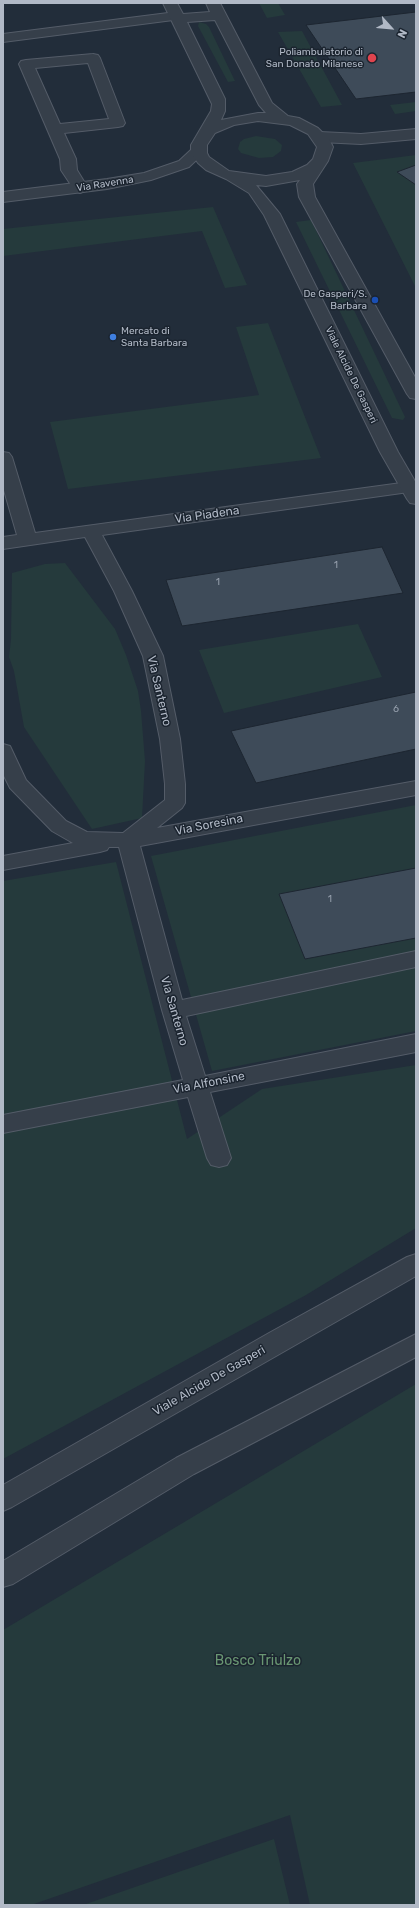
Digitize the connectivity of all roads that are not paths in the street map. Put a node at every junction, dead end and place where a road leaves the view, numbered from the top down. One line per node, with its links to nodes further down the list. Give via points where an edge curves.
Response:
1 (216, 9): 2 (street); 4 (street, via 266,105)
2 (175, 12): 3 (street); 6 (street, via 219,104)
3 (3, 38)
4 (283, 119): 6 (street, via 238,119 217,126); 8 (street, via 306,126)
5 (55, 129): 5 (street, via 118,123 92,58 26,64); 12 (street, via 68,159 69,170)
6 (206, 134): 9 (street, via 200,140)
7 (416, 134): 8 (street, via 361,139)
8 (320, 137): 10 (street, via 324,143 324,152)
9 (199, 150): 11 (street, via 201,158 208,165); 12 (street, Via Ravenna, via 184,164 158,174)
10 (316, 165): 11 (street, via 304,173 281,179 254,180); 14 (street, via 305,184 308,197)
11 (232, 177): 16 (street, Viale Alcide De Gasperi, via 254,190 272,214 385,445)
12 (80, 188): 13 (street, Via Ravenna)
13 (3, 197)
14 (416, 394)
15 (3, 457): 18 (street)
16 (414, 491): 17 (street, Via Piadena)
17 (91, 531): 18 (street, Via Piadena); 22 (street, Via Santerno, via 123,591 153,656 170,738 175,804)
18 (28, 540): 19 (street, Via Piadena)
19 (3, 543)
20 (3, 751): 22 (street, via 17,783 59,826 83,840)
21 (416, 788): 22 (street, Via Soresina)
22 (128, 840): 23 (street, Via Soresina); 25 (street, Via Santerno)
23 (3, 863)
24 (416, 959): 25 (street)
25 (173, 1010): 27 (street, Via Santerno)
26 (416, 1043): 27 (street, Via Alfonsine)
27 (196, 1085): 28 (street, Via Alfonsine); 29 (street, Via Santerno)
28 (3, 1124)
29 (219, 1158)
30 (416, 1264): 32 (street, Viale Alcide De Gasperi)
31 (416, 1345): 33 (street, via 185,1466)
32 (3, 1499)
33 (3, 1575)

